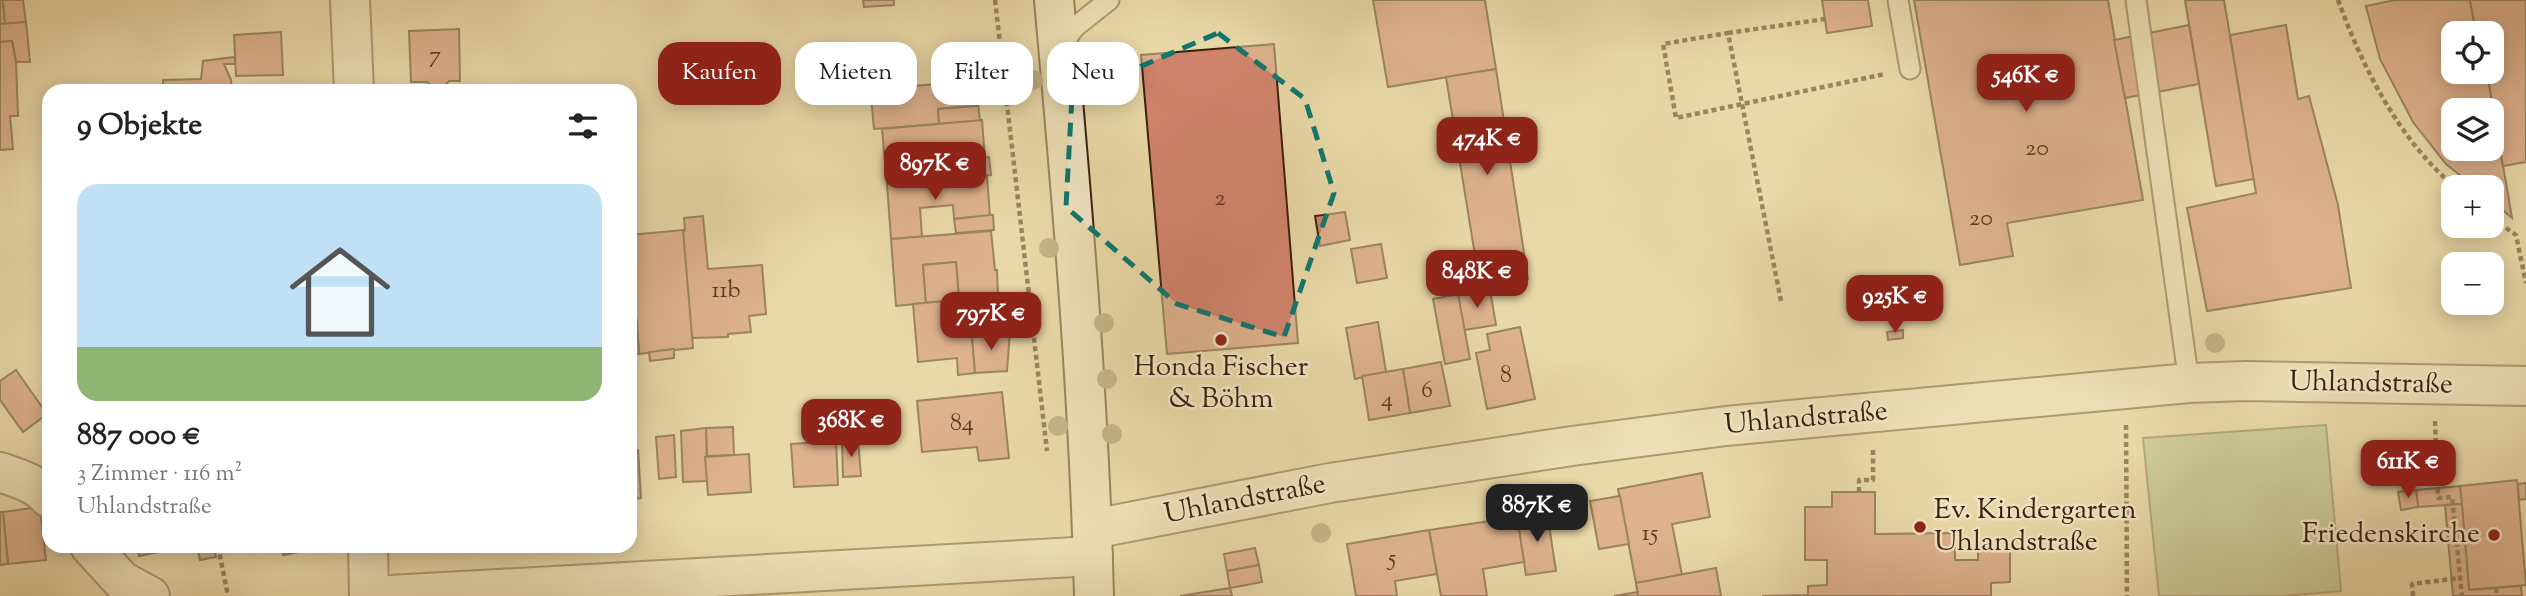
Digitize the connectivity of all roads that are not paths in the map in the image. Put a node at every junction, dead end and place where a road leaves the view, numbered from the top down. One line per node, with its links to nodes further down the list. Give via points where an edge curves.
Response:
1 (350, 0): 9 (street)
2 (1055, 0): 6 (street)
3 (1109, 0): 7 (lane, via 1075,27)
4 (1898, 0): 8 (lane)
5 (2136, 0): 11 (lane)
6 (1058, 42)
7 (1064, 42)
8 (1909, 69)
9 (354, 84)
10 (1063, 105): 15 (street)
11 (2189, 383): 12 (street, Uhlandstraße); 15 (street, Uhlandstraße, via 1726,426 1572,446 1330,483)
12 (2526, 386)
13 (0, 472): 14 (street)
14 (42, 491)
15 (1093, 542): 19 (street, Uhlandstraße); 20 (street)
16 (96, 553): 18 (street, via 122,581)
17 (368, 553): 19 (street)
18 (150, 596)
19 (371, 596)
20 (1094, 596)

